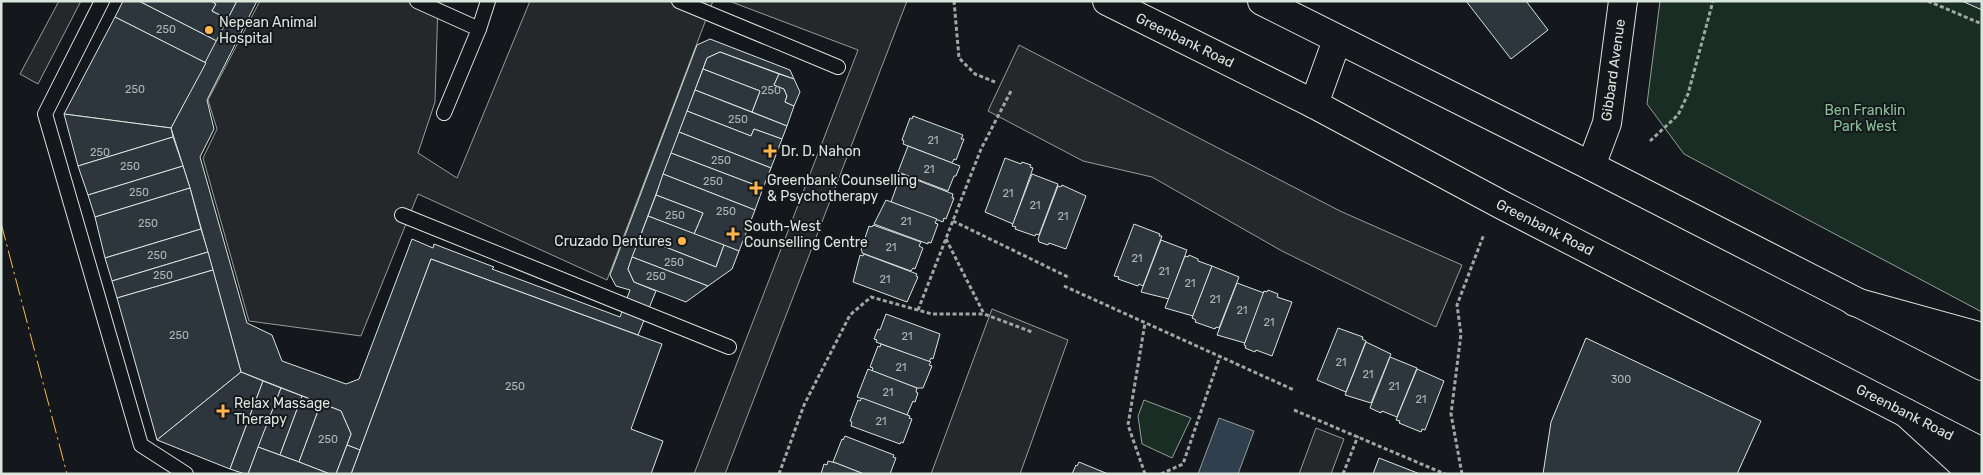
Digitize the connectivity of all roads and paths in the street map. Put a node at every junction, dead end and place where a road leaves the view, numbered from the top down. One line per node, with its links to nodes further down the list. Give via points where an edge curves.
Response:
1 (102, 1): 41 (lane, via 45,114 141,445)
2 (417, 1): 12 (lane)
3 (488, 1): 12 (lane)
4 (679, 1): 14 (lane)
5 (954, 1): 15 (path, via 958,58 975,74)
6 (1107, 1): 17 (main road, Greenbank Road)
7 (1262, 1): 13 (main road)
8 (1623, 1): 20 (main road, Gibbard Avenue, via 1607,122)
9 (1713, 1): 19 (path, via 1688,94 1678,115)
10 (1928, 1): 11 (path)
11 (1982, 24)
12 (479, 29): 18 (lane)
13 (1337, 40): 17 (main road); 20 (main road)
14 (838, 67)
15 (994, 82)
16 (1010, 91): 22 (path, via 981,149)
17 (1314, 104): 38 (main road, Greenbank Road, via 1502,205)
18 (444, 113)
19 (1650, 141)
20 (1590, 166): 27 (main road)
21 (402, 215): 33 (lane)
22 (953, 221): 24 (path); 25 (path)
23 (1484, 234): 47 (path, via 1457,305 1461,334 1451,414)
24 (946, 239): 28 (path); 29 (path)
25 (1070, 278)
26 (1064, 286): 30 (path)
27 (1855, 302): 32 (main road); 35 (main road)
28 (918, 310): 29 (path, via 932,314); 42 (path, via 871,297 850,315 804,404)
29 (984, 314): 31 (path)
30 (1145, 323): 34 (path); 43 (path, via 1128,426)
31 (1032, 332)
32 (1982, 337)
33 (729, 347)
34 (1220, 356): 36 (path); 44 (path, via 1183,464)
35 (1982, 366)
36 (1294, 390)
37 (1294, 410): 39 (path)
38 (1906, 413): 40 (main road, Greenbank Road); 48 (main road)
39 (1358, 436): 45 (path); 46 (path)
40 (1982, 452)
41 (186, 474)
42 (778, 474)
43 (1145, 474)
44 (1161, 474)
45 (1343, 474)
46 (1445, 474)
47 (1462, 474)
48 (1973, 474)

